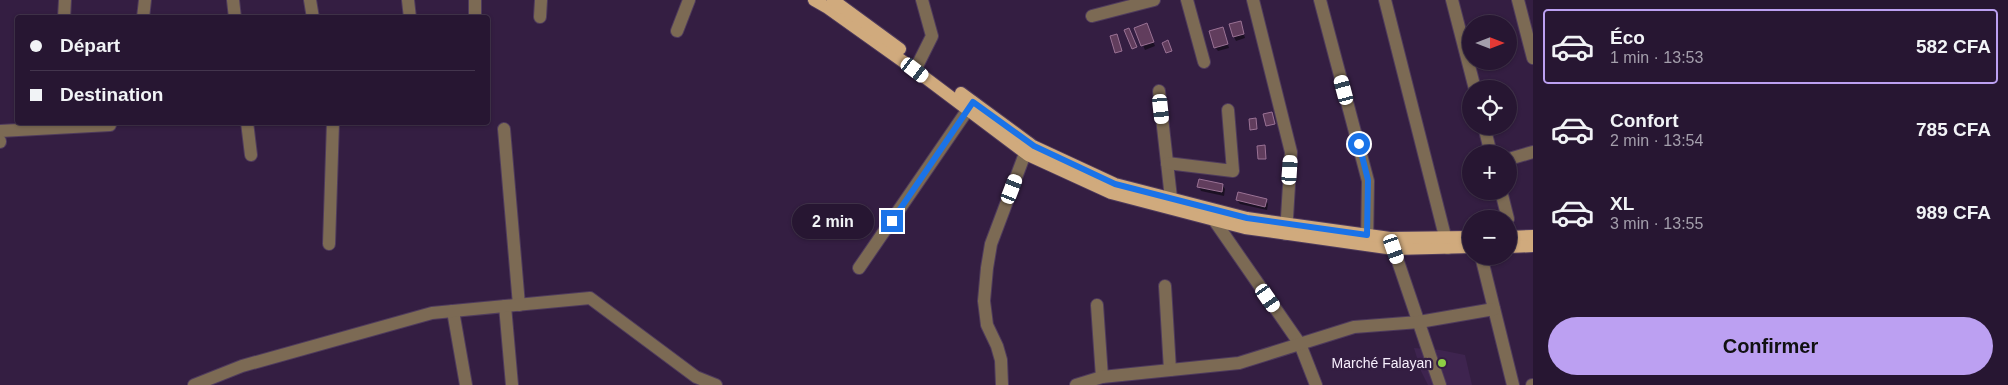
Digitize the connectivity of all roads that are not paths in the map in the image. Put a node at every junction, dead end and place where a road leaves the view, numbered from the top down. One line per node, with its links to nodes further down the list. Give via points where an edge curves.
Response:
1 (65, 0): 20 (street)
2 (145, 0): 21 (street)
3 (233, 0): 22 (street)
4 (310, 0): 23 (street)
5 (408, 0): 24 (street)
6 (475, 0): 25 (street)
7 (541, 0): 27 (street)
8 (689, 0): 28 (street)
9 (814, 0): 18 (main road)
10 (922, 0): 31 (street, via 932,36)
11 (1154, 0): 19 (street)
12 (1187, 0): 30 (street)
13 (1253, 0): 49 (street, via 1292,152)
14 (1320, 0): 52 (street, via 1368,180)
15 (1385, 0): 55 (street)
16 (1452, 0): 32 (street)
17 (1518, 0): 29 (street)
18 (831, 3): 31 (main road)
19 (1120, 4): 26 (street)
20 (64, 15)
21 (143, 15)
22 (235, 15)
23 (312, 15)
24 (410, 15)
25 (475, 15)
26 (1092, 16)
27 (540, 17)
28 (677, 32)
29 (1533, 58)
30 (1204, 62)
31 (917, 66): 34 (main road)
32 (1473, 80)
33 (1159, 91): 46 (street)
34 (971, 106): 42 (main road); 61 (street)
35 (1228, 110): 46 (street, via 1233,171)
36 (62, 125): 37 (street); 41 (street)
37 (110, 125)
38 (247, 125): 44 (street)
39 (333, 125): 57 (street)
40 (504, 129): 63 (street)
41 (0, 131)
42 (1027, 148): 47 (main road, via 1111,193); 78 (street, via 991,244 986,276 984,301 987,325 1001,360)
43 (1533, 152): 45 (street)
44 (251, 155)
45 (1517, 156)
46 (1167, 163): 47 (street)
47 (1171, 204): 48 (main road); 49 (main road)
48 (1214, 220): 49 (main road, via 1245,228); 69 (street)
49 (1287, 229): 52 (main road)
50 (1533, 236): 53 (main road)
51 (1462, 239): 55 (main road)
52 (1367, 240): 54 (main road)
53 (1517, 240)
54 (1392, 243): 55 (main road); 68 (street)
55 (1447, 243): 58 (main road)
56 (1517, 243): 59 (main road)
57 (329, 244)
58 (1462, 246)
59 (1533, 246)
60 (1483, 265): 66 (street)
61 (859, 268)
62 (1165, 286): 70 (street)
63 (519, 304): 65 (street); 72 (street, via 590,298)
64 (1097, 305): 71 (street)
65 (505, 306): 67 (street); 76 (street)
66 (1494, 309): 68 (street); 82 (street)
67 (453, 311): 73 (street, via 432,313 242,366); 75 (street)
68 (1419, 322): 69 (street, via 1354,328); 81 (street)
69 (1300, 344): 70 (street, via 1239,363); 80 (street)
70 (1170, 370): 71 (street)
71 (1099, 380): 79 (street)
72 (695, 381): 77 (street)
73 (208, 382): 74 (street)
74 (194, 385)
75 (466, 385)
76 (512, 385)
77 (716, 385)
78 (1002, 385)
79 (1076, 385)
80 (1316, 385)
81 (1440, 385)
82 (1513, 385)

